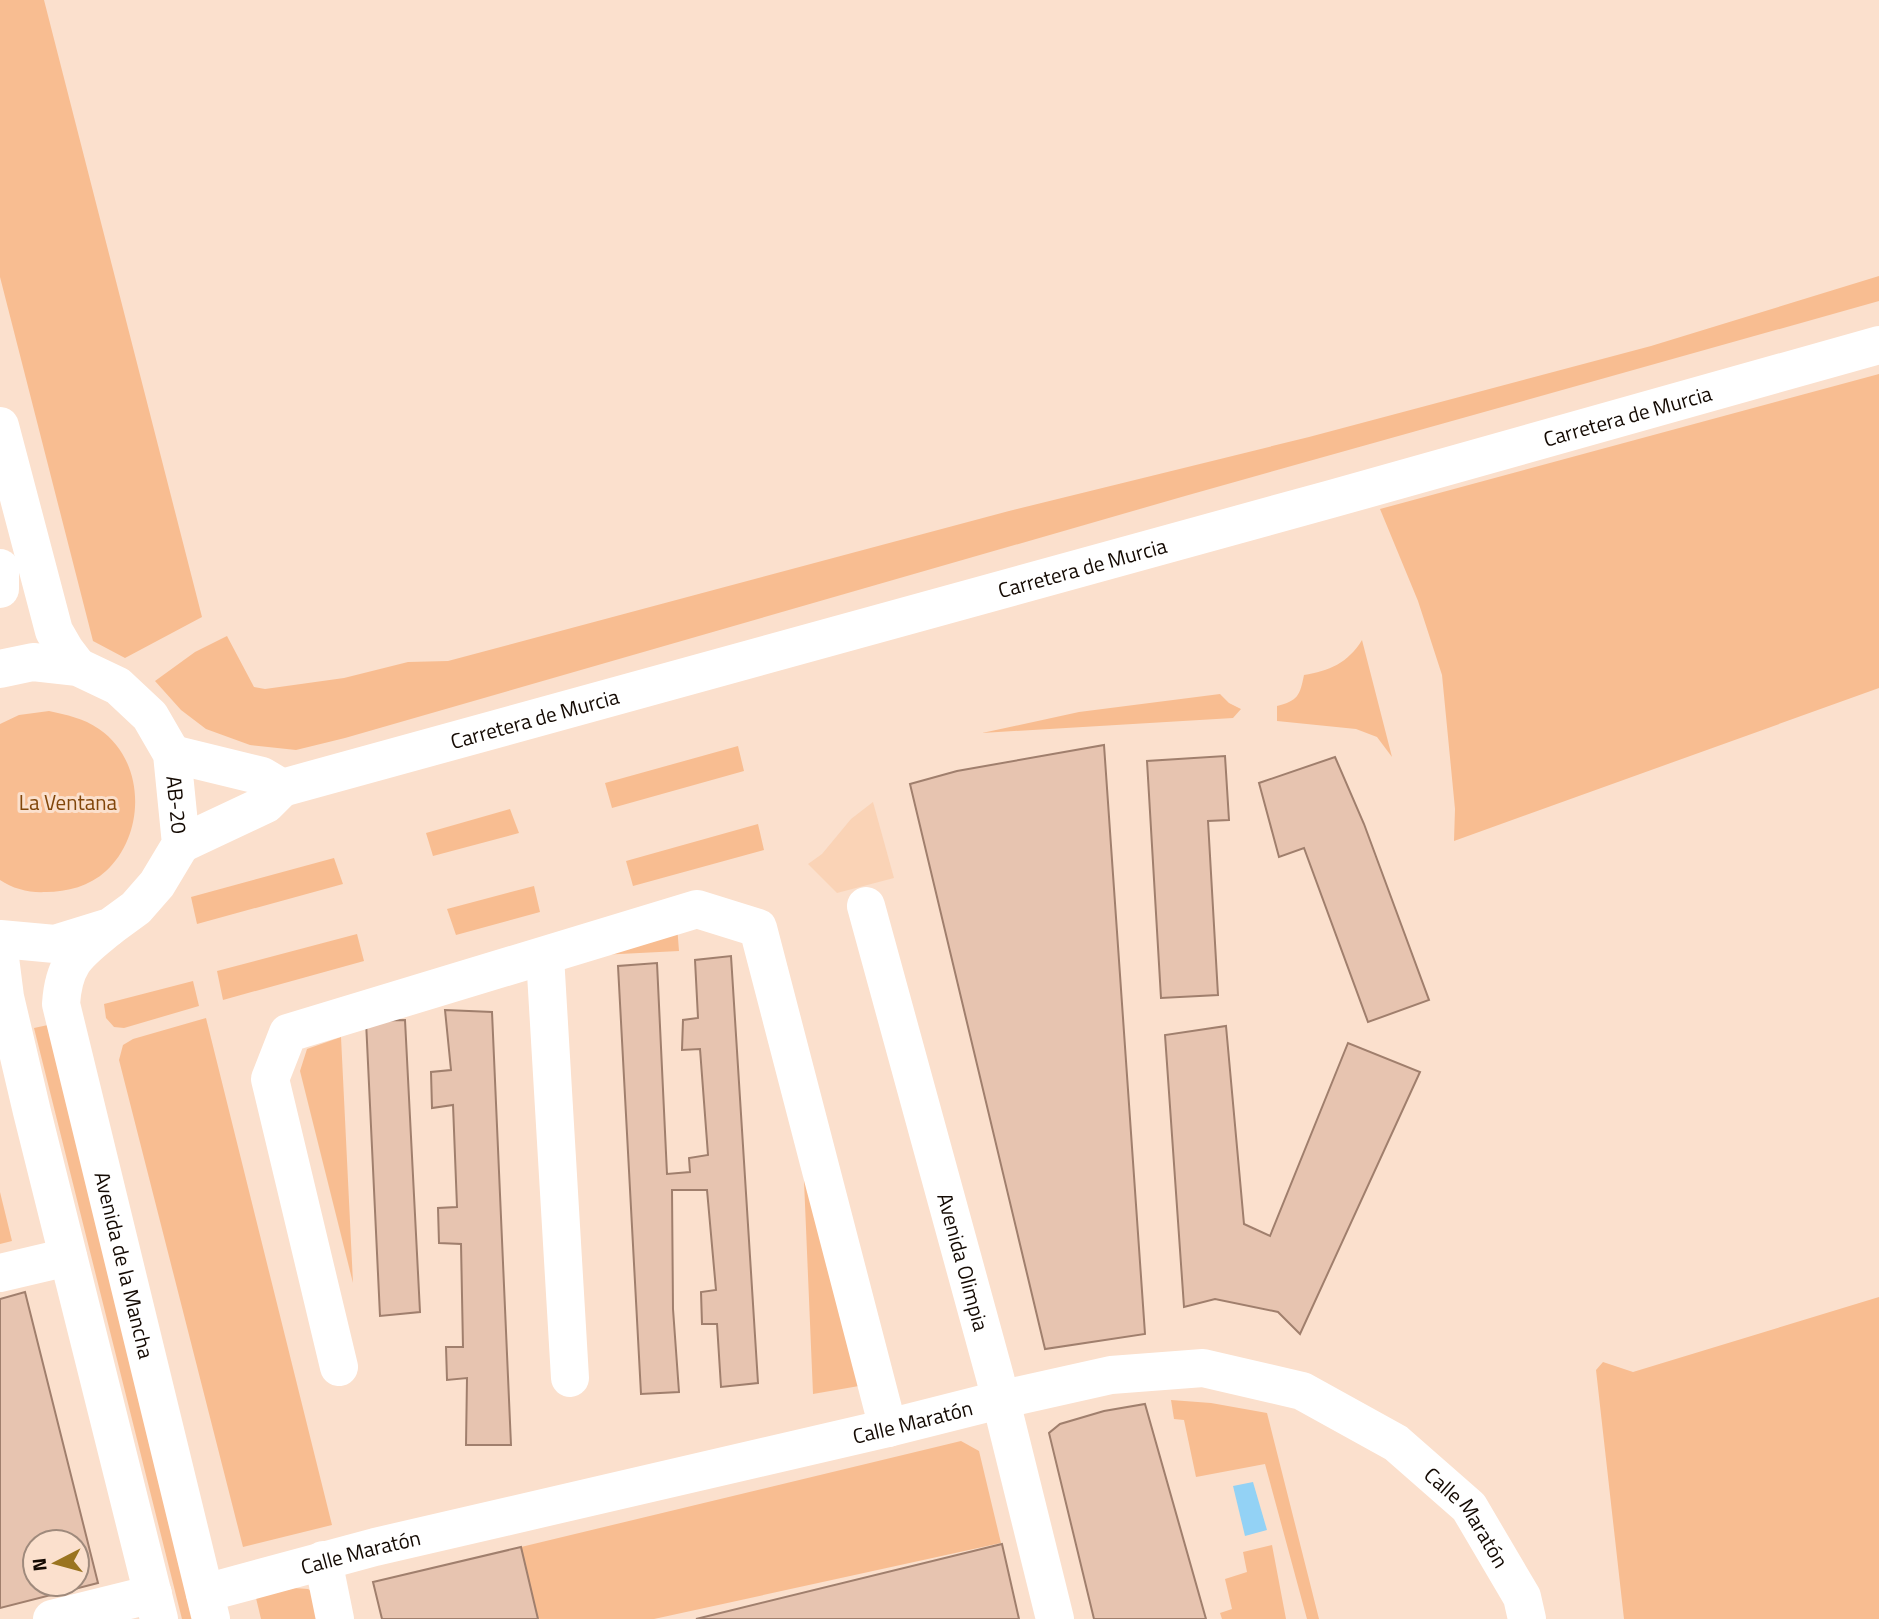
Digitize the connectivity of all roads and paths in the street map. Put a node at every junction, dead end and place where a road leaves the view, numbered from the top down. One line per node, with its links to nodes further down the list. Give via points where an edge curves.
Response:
1 (1879, 345): 8 (main road, Carretera de Murcia)
2 (0, 426): 5 (main road, via 54,631)
3 (0, 568): 4 (main road)
4 (0, 589)
5 (78, 667): 6 (main road, AB-20, via 33,662); 7 (main road, AB-20, via 118,686 150,716)
6 (0, 669)
7 (172, 754): 8 (main road, via 262,776); 9 (main road, AB-20)
8 (282, 788): 9 (main road, via 266,804)
9 (181, 844): 11 (main road, AB-20, via 157,884 136,908)
10 (866, 906): 19 (main road, Avenida Olimpia)
11 (110, 927): 12 (main road, AB-20, via 55,944); 22 (main road, Avenida de la Mancha, via 66,970 61,1004)
12 (0, 939)
13 (545, 956): 17 (main road, via 288,1033 270,1079); 18 (main road); 20 (main road, via 697,909 758,928)
14 (0, 958): 15 (main road, via 9,1016)
15 (68, 1257): 16 (main road); 23 (main road)
16 (0, 1273)
17 (339, 1367)
18 (570, 1378)
19 (999, 1399): 20 (main road, Calle Maratón); 26 (main road, Avenida Olimpia); 27 (main road, Calle Maratón, via 1111,1375 1203,1368 1302,1391 1396,1443 1469,1507 1522,1597)
20 (888, 1428): 21 (main road, Calle Maratón)
21 (323, 1560): 22 (main road, Calle Maratón); 25 (main road)
22 (208, 1606)
23 (156, 1607): 24 (main road)
24 (52, 1619)
25 (335, 1619)
26 (1055, 1619)
27 (1527, 1619)

